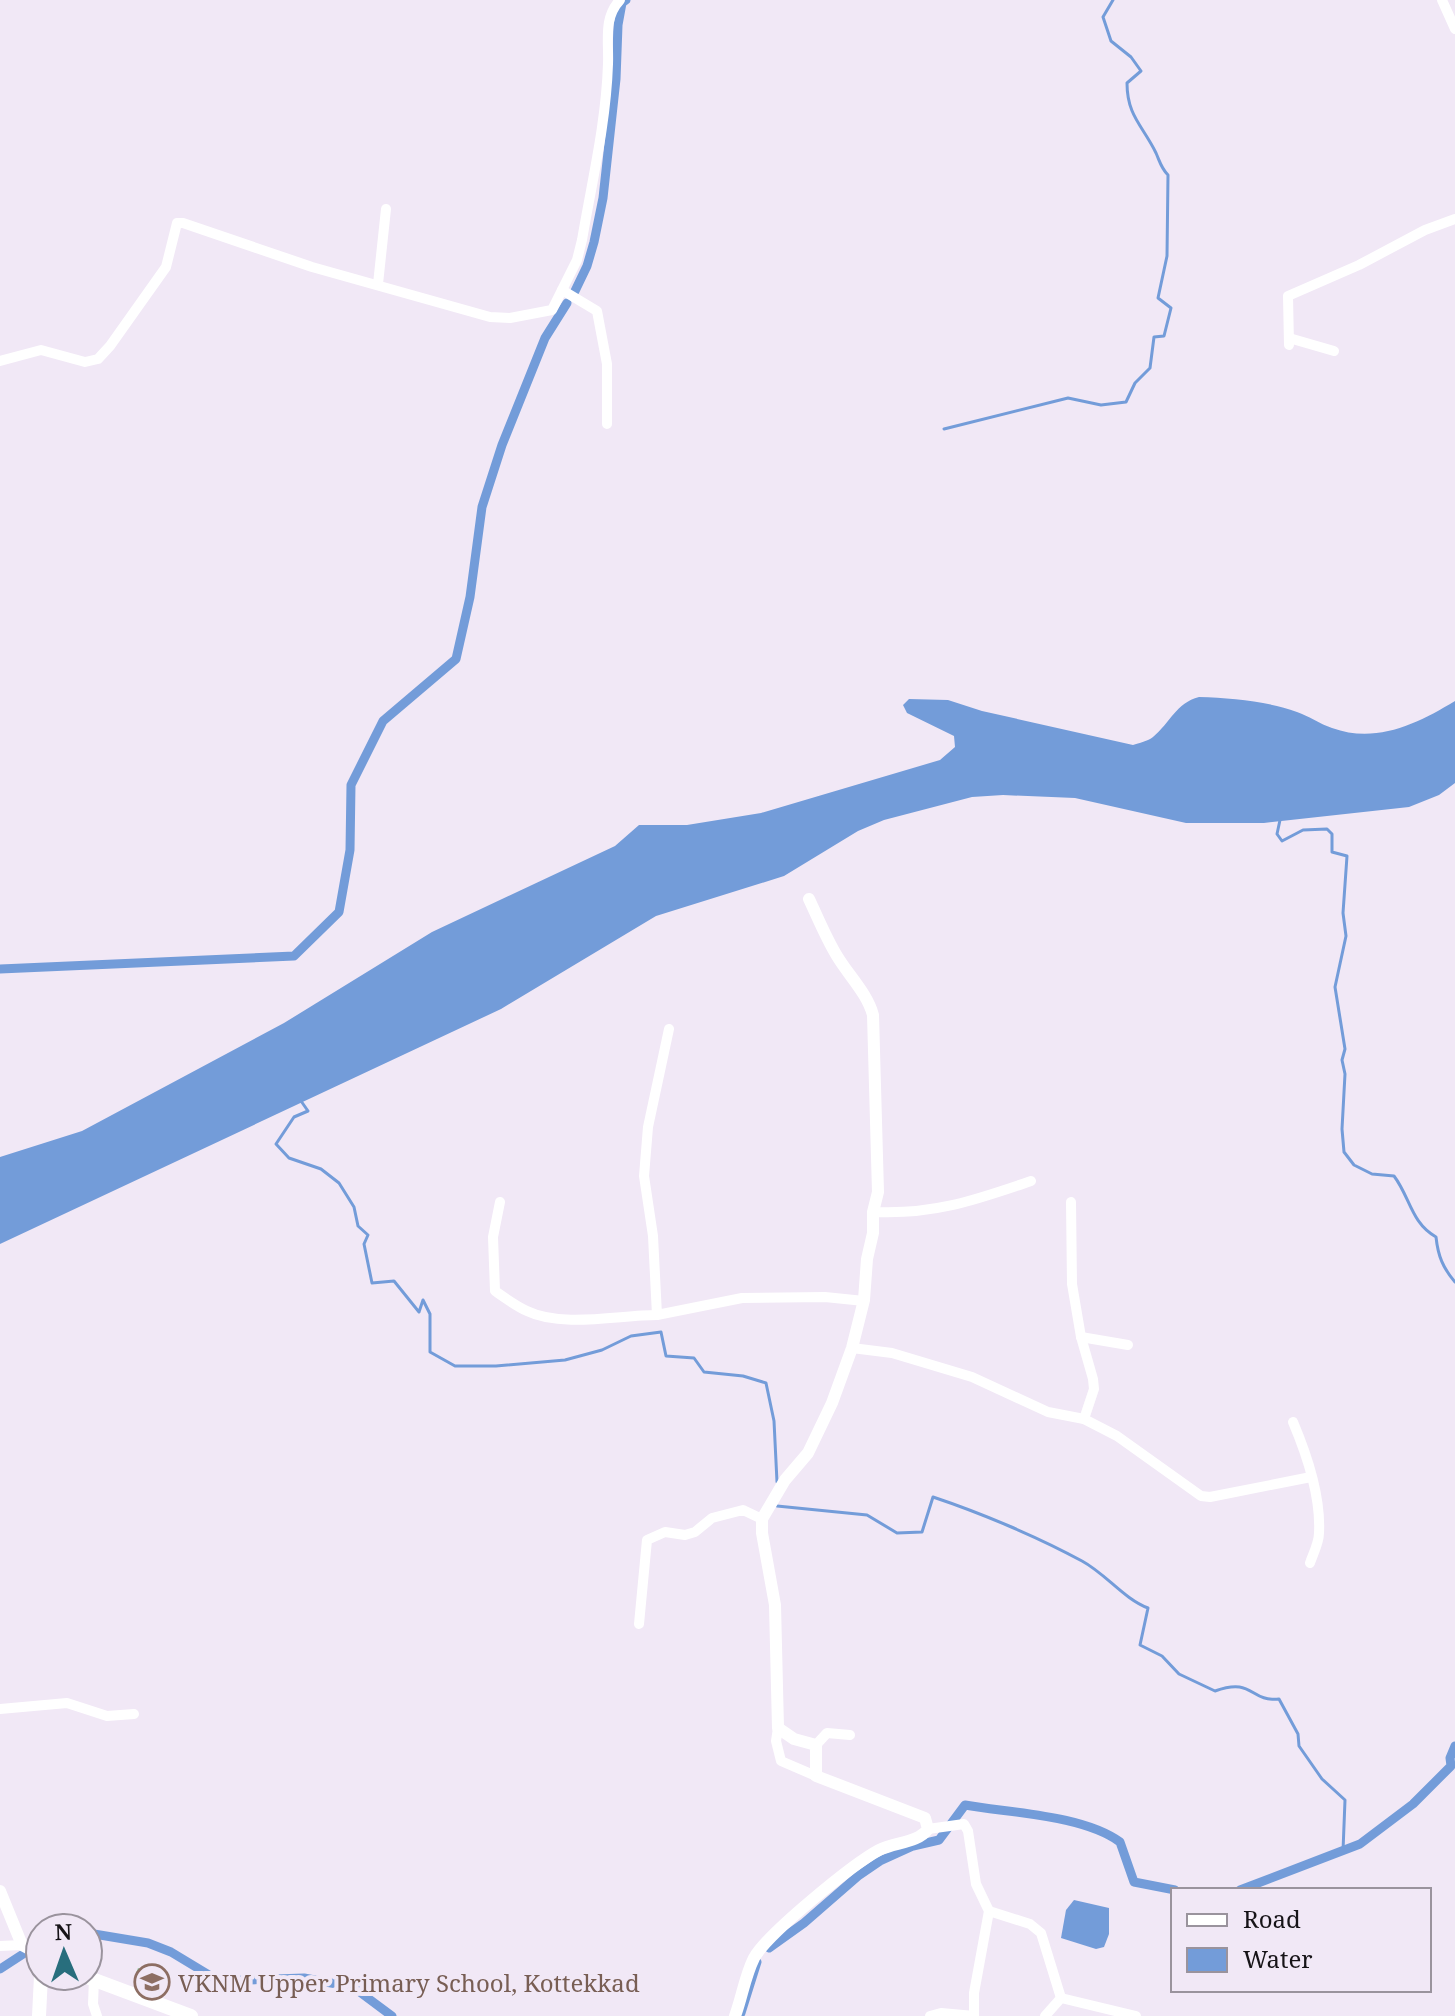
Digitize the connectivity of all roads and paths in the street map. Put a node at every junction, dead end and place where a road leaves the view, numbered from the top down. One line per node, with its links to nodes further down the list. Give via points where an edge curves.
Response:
1 (620, 0): 7 (street, via 612,8 607,29 606,107 595,175 577,260)
2 (1442, 0): 3 (street)
3 (1455, 29)
4 (386, 209): 6 (street)
5 (1455, 219): 8 (street, via 1288,296 1289,342)
6 (378, 284): 7 (street, via 490,317 510,318 552,310); 9 (street, via 177,223 166,267 98,359 85,362 41,350)
7 (562, 290): 10 (street, via 597,311 607,364)
8 (1334, 351)
9 (0, 361)
10 (607, 424)
11 (809, 899): 16 (street, via 836,954 869,999 873,1015 878,1192)
12 (669, 1029): 18 (street, via 648,1127 644,1176)
13 (1031, 1181): 16 (street, via 964,1204 909,1214)
14 (500, 1202): 18 (street, via 493,1237 495,1291 528,1312 545,1316)
15 (1071, 1202): 19 (street, via 1072,1284)
16 (873, 1212): 17 (street)
17 (864, 1301): 18 (street, via 742,1298); 21 (street)
18 (657, 1315)
19 (1081, 1337): 20 (street); 22 (street, via 1094,1389)
20 (1128, 1345)
21 (852, 1348): 22 (street, via 892,1353 972,1377 1048,1412); 25 (street, via 808,1453)
22 (1084, 1419): 24 (street, via 1201,1496)
23 (1293, 1422): 24 (street)
24 (1311, 1477): 26 (street, via 1320,1535)
25 (762, 1519): 27 (street, via 743,1510 712,1518 695,1532 665,1532 647,1540); 30 (street, via 775,1605)
26 (1310, 1563)
27 (639, 1624)
28 (0, 1709): 29 (street, via 67,1703 107,1716)
29 (134, 1714)
30 (778, 1728): 32 (street); 33 (street, via 781,1761)
31 (850, 1735): 32 (street, via 827,1733)
32 (816, 1745): 33 (street)
33 (816, 1776): 34 (street, via 925,1818)
34 (928, 1829): 36 (street, via 964,1824 976,1884); 46 (street, via 880,1850 839,1878 776,1933 755,1956)
35 (0, 1891): 37 (street)
36 (989, 1911): 42 (street, via 1030,1924 1041,1933); 48 (street)
37 (22, 1945): 38 (street)
38 (0, 1946)
39 (104, 1984): 45 (main road)
40 (42, 1992): 43 (main road)
41 (91, 1992): 44 (street)
42 (1061, 1998): 49 (street); 50 (street)
43 (39, 2016)
44 (97, 2016)
45 (191, 2016)
46 (735, 2016)
47 (930, 2016): 48 (street)
48 (974, 2016)
49 (1045, 2016)
50 (1136, 2016)

